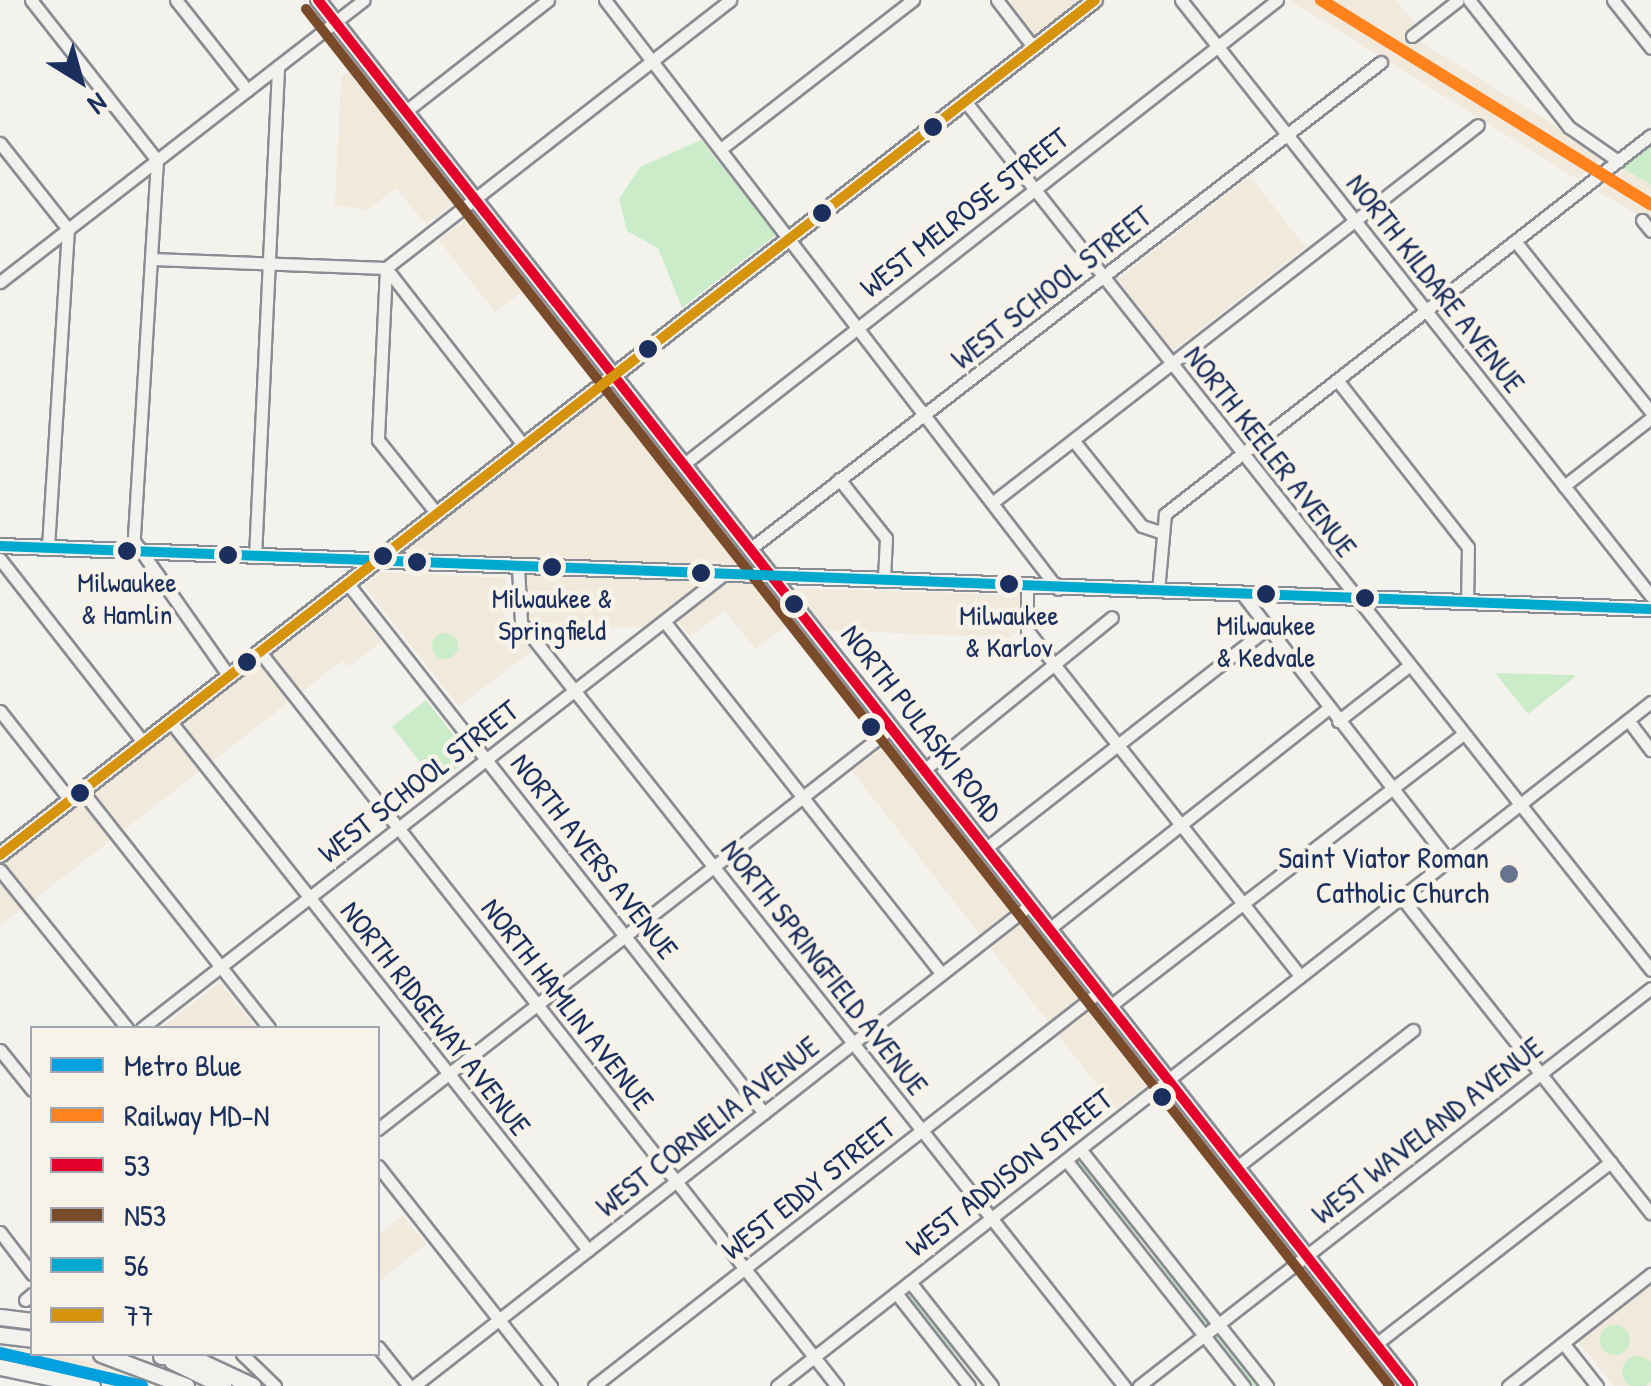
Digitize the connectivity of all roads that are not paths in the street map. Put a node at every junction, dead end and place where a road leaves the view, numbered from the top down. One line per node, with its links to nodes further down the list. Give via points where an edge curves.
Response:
1 (31, 0): 32 (street)
2 (176, 0): 24 (street)
3 (318, 0): 16 (main road, NORTH PULASKI ROAD)
4 (364, 0): 16 (street)
5 (548, 0): 26 (street)
6 (605, 0): 21 (street)
7 (730, 0): 21 (street)
8 (913, 0): 31 (street)
9 (997, 0): 19 (street)
10 (1096, 0): 19 (main road)
11 (1181, 0): 18 (street, NORTH KILDARE AVENUE)
12 (1276, 0): 18 (street, WEST MELROSE STREET)
13 (1458, 0): 17 (street)
14 (1470, 0): 33 (street, via 1567,124)
15 (1614, 0): 20 (street)
16 (335, 22): 23 (street); 26 (main road, NORTH PULASKI ROAD)
17 (1412, 36)
18 (1217, 46): 28 (street, NORTH KILDARE AVENUE); 34 (street, WEST MELROSE STREET)
19 (1034, 48): 25 (main road)
20 (1651, 48)
21 (653, 60): 31 (street); 35 (street)
22 (1381, 62): 28 (street, WEST SCHOOL STREET)
23 (278, 66): 24 (street); 41 (street)
24 (248, 90): 32 (street)
25 (966, 102): 34 (street, NORTH KEELER AVENUE); 38 (main road)
26 (406, 112): 35 (main road, NORTH PULASKI ROAD)
27 (1478, 125): 36 (street)
28 (1287, 134): 36 (street, NORTH KILDARE AVENUE); 43 (street, WEST SCHOOL STREET)
29 (1651, 135): 33 (street)
30 (0, 142): 37 (street)
31 (722, 148): 38 (street)
32 (157, 160): 37 (street); 40 (street)
33 (1618, 161): 39 (street)
34 (1034, 189): 43 (street, NORTH KEELER AVENUE); 46 (street, WEST MELROSE STREET)
35 (475, 199): 42 (street); 48 (main road, NORTH PULASKI ROAD)
36 (1356, 222): 45 (street, NORTH KILDARE AVENUE); 47 (street)
37 (68, 229): 44 (street); 62 (street)
38 (792, 237): 46 (street); 48 (main road)
39 (1515, 242): 45 (street); 51 (street)
40 (152, 259): 41 (street); 64 (street)
41 (268, 264): 42 (street); 65 (street)
42 (386, 268): 53 (street); 59 (street, via 378,440)
43 (1103, 278): 47 (street, NORTH KEELER AVENUE); 50 (street, WEST SCHOOL STREET)
44 (0, 282)
45 (1426, 311): 49 (street); 57 (street, NORTH KILDARE AVENUE)
46 (860, 325): 50 (street); 55 (street, WEST MELROSE STREET)
47 (1172, 366): 52 (street); 54 (street, NORTH KEELER AVENUE)
48 (614, 376): 53 (main road); 55 (main road, NORTH PULASKI ROAD)
49 (1337, 380): 54 (street); 79 (street, via 1468,546)
50 (928, 412): 56 (street, WEST SCHOOL STREET); 58 (street)
51 (1651, 415): 57 (street)
52 (1073, 440): 58 (street); 60 (street, via 1142,526)
53 (524, 446): 59 (main road)
54 (1242, 454): 60 (street, via 1165,514); 78 (street, NORTH KEELER AVENUE)
55 (684, 464): 63 (main road, NORTH PULASKI ROAD)
56 (839, 479): 63 (street, WEST SCHOOL STREET); 71 (street, via 886,538)
57 (1564, 486): 77 (street, NORTH KILDARE AVENUE)
58 (997, 500): 74 (street)
59 (437, 514): 67 (main road)
60 (1161, 532): 75 (street)
61 (0, 546): 62 (main road)
62 (48, 548): 64 (main road)
63 (750, 549): 70 (main road, NORTH PULASKI ROAD)
64 (136, 552): 65 (main road); 87 (street)
65 (255, 557): 67 (main road)
66 (0, 559): 97 (street)
67 (377, 561): 68 (main road); 72 (main road)
68 (518, 567): 69 (main road); 88 (street, NORTH SPRINGFIELD AVENUE, via 519,620)
69 (724, 574): 70 (main road); 82 (street, WEST SCHOOL STREET)
70 (770, 575): 71 (main road); 95 (main road, NORTH PULASKI ROAD)
71 (884, 580): 73 (main road)
72 (348, 584): 84 (main road); 100 (street, NORTH AVERS AVENUE)
73 (1027, 588): 74 (main road); 85 (street, via 1027,630)
74 (1058, 589): 75 (main road)
75 (1158, 592): 76 (main road)
76 (1242, 594): 78 (main road); 83 (street)
77 (1651, 596)
78 (1355, 600): 79 (main road); 86 (street, NORTH KEELER AVENUE)
79 (1467, 603): 80 (main road)
80 (1651, 609)
81 (1112, 617): 85 (street)
82 (664, 621): 88 (street, WEST SCHOOL STREET); 104 (street)
83 (1266, 629): 90 (street); 98 (street)
84 (260, 652): 87 (main road); 107 (street, NORTH HAMLIN AVENUE)
85 (1056, 666): 98 (street); 101 (street)
86 (1407, 667): 92 (street); 96 (street, NORTH KEELER AVENUE)
87 (229, 676): 94 (main road)
88 (575, 690): 100 (street, WEST SCHOOL STREET); 111 (street, NORTH SPRINGFIELD AVENUE)
89 (1651, 702): 93 (street, WEST ADDISON STREET)
90 (1328, 708): 92 (street); 106 (street)
91 (0, 710): 103 (street)
92 (1338, 720): 102 (street)
93 (1628, 720): 99 (street); 105 (street, WEST ADDISON STREET)
94 (171, 722): 97 (main road); 114 (street, NORTH RIDGEWAY AVENUE)
95 (891, 728): 101 (main road, NORTH PULASKI ROAD); 104 (street)
96 (1461, 736): 102 (street); 105 (street, NORTH KEELER AVENUE)
97 (144, 743): 103 (main road)
98 (1118, 745): 106 (street); 108 (street)
99 (1651, 750)
100 (486, 759): 107 (street, WEST SCHOOL STREET); 118 (street, NORTH AVERS AVENUE)
101 (924, 770): 108 (main road, NORTH PULASKI ROAD)
102 (1392, 789): 110 (street); 115 (street)
103 (76, 796): 109 (main road); 119 (street)
104 (802, 797): 111 (street); 121 (street)
105 (1518, 806): 110 (street, WEST ADDISON STREET); 120 (street, NORTH KEELER AVENUE)
106 (1182, 825): 115 (street); 117 (street)
107 (398, 828): 114 (street, WEST SCHOOL STREET); 125 (street, NORTH HAMLIN AVENUE)
108 (986, 848): 116 (main road, NORTH PULASKI ROAD)
109 (0, 855)
110 (1448, 860): 113 (street, WEST ADDISON STREET)
111 (713, 866): 118 (street); 131 (street, NORTH SPRINGFIELD AVENUE)
112 (0, 870): 127 (street)
113 (1401, 897): 122 (street, WEST ADDISON STREET); 134 (street)
114 (309, 898): 119 (street, WEST SCHOOL STREET); 133 (street, NORTH RIDGEWAY AVENUE)
115 (1243, 903): 122 (street); 126 (street)
116 (1030, 905): 117 (main road, NORTH PULASKI ROAD); 121 (street, WEST CORNELIA AVENUE)
117 (1049, 928): 124 (main road, NORTH PULASKI ROAD)
118 (626, 935): 125 (street); 137 (street, NORTH AVERS AVENUE)
119 (220, 967): 128 (street, WEST SCHOOL STREET); 129 (street)
120 (1651, 970)
121 (942, 974): 131 (street, WEST CORNELIA AVENUE)
122 (1300, 976): 135 (street, WEST ADDISON STREET)
123 (1651, 988): 134 (street, WEST WAVELAND AVENUE)
124 (1099, 992): 126 (main road, NORTH PULASKI ROAD); 139 (street, WEST EDDY STREET)
125 (537, 1004): 133 (street); 145 (street, NORTH HAMLIN AVENUE)
126 (1110, 1006): 135 (main road, NORTH PULASKI ROAD)
127 (125, 1026)
128 (145, 1026)
129 (267, 1026)
130 (1413, 1030): 143 (street)
131 (853, 1043): 137 (street, WEST CORNELIA AVENUE); 139 (street, NORTH SPRINGFIELD AVENUE)
132 (0, 1050): 136 (street)
133 (448, 1074): 138 (street); 152 (street, NORTH RIDGEWAY AVENUE)
134 (1541, 1074): 142 (street); 153 (street, WEST WAVELAND AVENUE)
135 (1168, 1080): 140 (street, WEST ADDISON STREET); 143 (main road, NORTH PULASKI ROAD)
136 (30, 1088)
137 (764, 1112): 145 (street, WEST CORNELIA AVENUE)
138 (380, 1127)
139 (922, 1130): 147 (street, NORTH SPRINGFIELD AVENUE); 155 (street, WEST EDDY STREET)
140 (1080, 1149): 141 (street, WEST ADDISON STREET); 149 (street)
141 (1066, 1160): 147 (street, WEST ADDISON STREET); 150 (street)
142 (1611, 1162): 146 (street); 168 (street)
143 (1237, 1167): 153 (main road, NORTH PULASKI ROAD)
144 (380, 1169): 161 (street)
145 (676, 1181): 152 (street, WEST CORNELIA AVENUE); 155 (street, NORTH HAMLIN AVENUE)
146 (1651, 1213)
147 (991, 1218): 158 (street, WEST ADDISON STREET); 189 (street, NORTH SPRINGFIELD AVENUE)
148 (0, 1232): 156 (street)
149 (1147, 1234): 150 (street); 151 (street)
150 (1134, 1245): 154 (street)
151 (1157, 1247): 154 (street); 163 (street)
152 (588, 1250): 161 (street, WEST CORNELIA AVENUE)
153 (1306, 1255): 163 (street, WEST WAVELAND AVENUE); 168 (main road, NORTH PULASKI ROAD)
154 (1143, 1258): 165 (street)
155 (745, 1269): 174 (street, NORTH HAMLIN AVENUE); 185 (street, WEST EDDY STREET)
156 (30, 1271)
157 (1651, 1274): 167 (street)
158 (910, 1282): 159 (street, WEST ADDISON STREET); 175 (street)
159 (896, 1293): 174 (street, WEST ADDISON STREET); 177 (street)
160 (0, 1317): 162 (highway)
161 (499, 1320): 183 (street, WEST CORNELIA AVENUE); 184 (street)
162 (30, 1321)
163 (1218, 1324): 165 (street, WEST WAVELAND AVENUE); 192 (street)
164 (0, 1335): 166 (highway)
165 (1204, 1335): 190 (street, WEST WAVELAND AVENUE); 191 (street)
166 (30, 1339)
167 (1563, 1343): 194 (street); 195 (street)
168 (1376, 1344): 193 (main road, NORTH PULASKI ROAD)
169 (380, 1349): 183 (street)
170 (106, 1356): 181 (highway)
171 (160, 1356): 182 (highway)
172 (174, 1356): 178 (highway)
173 (243, 1356): 178 (street)
174 (814, 1357): 186 (street, WEST ADDISON STREET); 187 (street, NORTH HAMLIN AVENUE)
175 (974, 1364): 177 (street); 179 (street)
176 (0, 1368): 180 (highway)
177 (960, 1375): 188 (street)
178 (263, 1384)
179 (985, 1384)
180 (92, 1386)
181 (186, 1386)
182 (223, 1386)
183 (411, 1386)
184 (551, 1386)
185 (594, 1386)
186 (777, 1386)
187 (837, 1386)
188 (969, 1386)
189 (1124, 1386)
190 (1140, 1386)
191 (1244, 1386)
192 (1267, 1386)
193 (1409, 1386)
194 (1508, 1386)
195 (1598, 1386)

